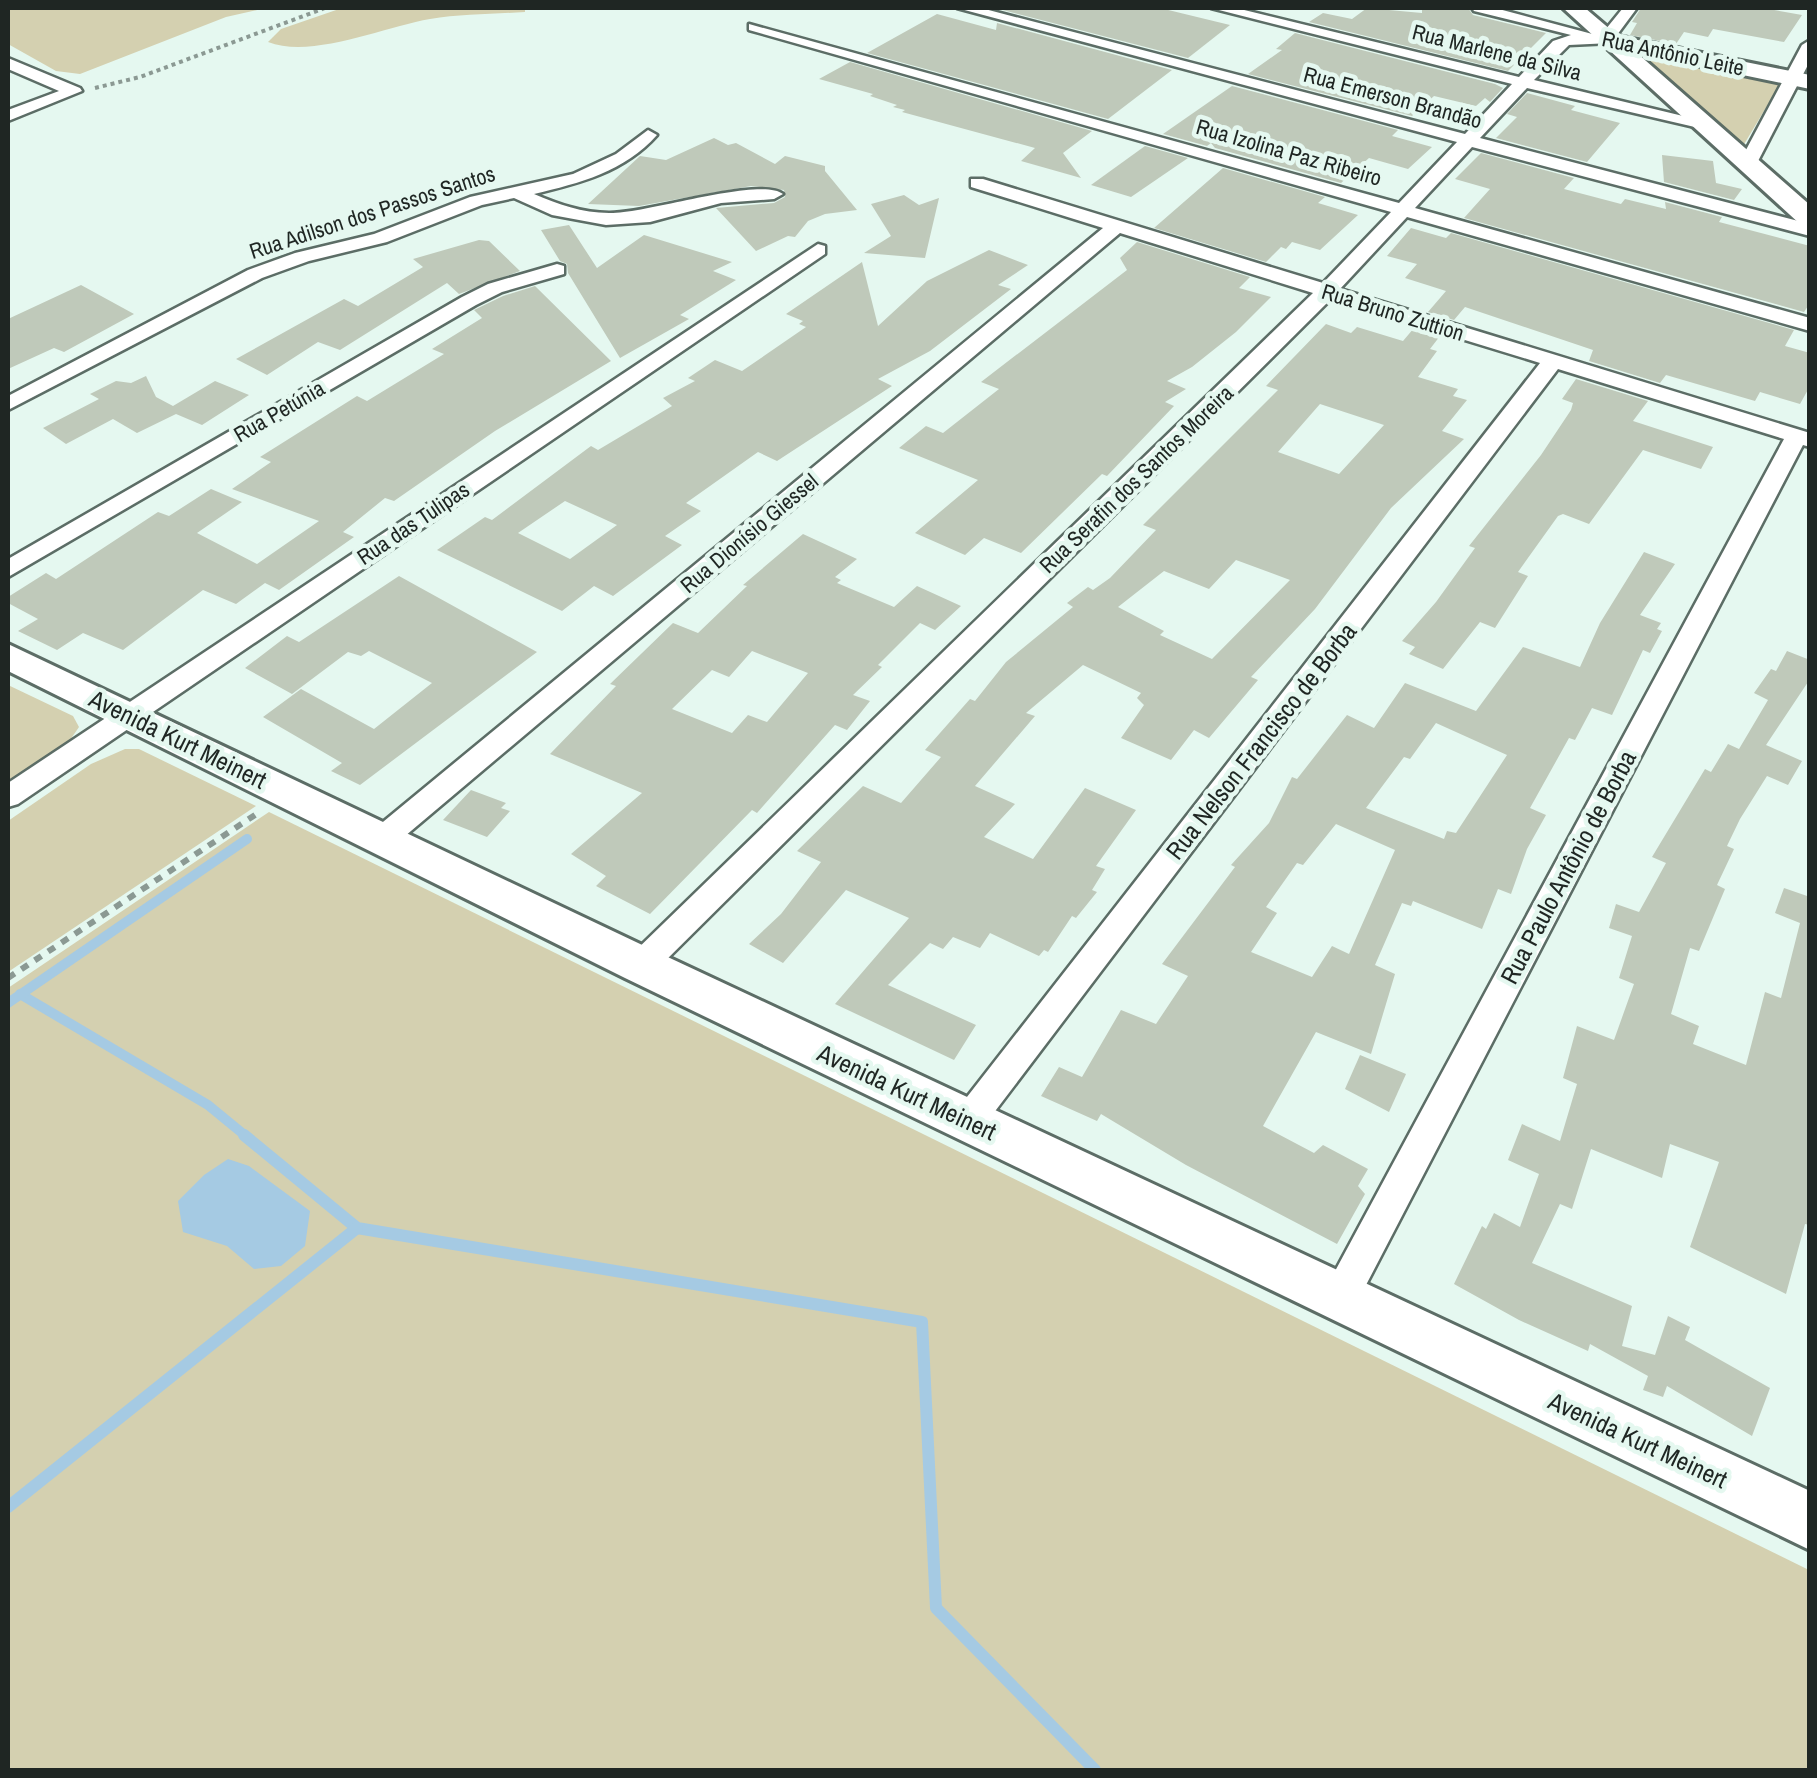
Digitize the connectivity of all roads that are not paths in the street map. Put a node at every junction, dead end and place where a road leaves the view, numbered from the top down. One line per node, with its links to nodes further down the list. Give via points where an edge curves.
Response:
1 (965, 8): 15 (street, Rua Emerson Brandão)
2 (1219, 8): 11 (street, Rua Marlene da Silva)
3 (1479, 8): 7 (street, Rua Antônio Leite)
4 (1573, 8): 7 (main road)
5 (1630, 8): 7 (street)
6 (754, 27): 22 (street, Rua Izolina Paz Ribeiro)
7 (1605, 40): 10 (main road, Rua Antônio Leite); 11 (street, Rua Serafin dos Santos Moreira, via 1566,40); 13 (main road)
8 (1810, 46): 10 (street)
9 (8, 63): 12 (street, via 74,91)
10 (1801, 80): 16 (street)
11 (1524, 82): 13 (street, Rua Marlene da Silva); 15 (street, Rua Serafin dos Santos Moreira)
12 (8, 116)
13 (1706, 126): 16 (main road)
14 (648, 135): 19 (street, Rua Adilson dos Passos Santos, via 604,168)
15 (1469, 140): 22 (street, Rua Serafin dos Santos Moreira); 25 (street, Rua Emerson Brandão)
16 (1748, 164): 23 (main road)
17 (742, 170): 21 (street)
18 (977, 183): 24 (street, Rua Bruno Zuttion)
19 (515, 192): 21 (street, via 559,211 606,219); 31 (street, Rua Adilson dos Passos Santos, via 255,274)
20 (774, 194): 21 (street)
21 (721, 198)
22 (1403, 210): 28 (street, Rua Serafin dos Santos Moreira); 29 (street, Rua Izolina Paz Ribeiro)
23 (1810, 219)
24 (1117, 226): 28 (street, Rua Bruno Zuttion); 37 (street, Rua Dionísio Giessel)
25 (1810, 230)
26 (818, 250): 35 (street, Rua das Tulipas)
27 (558, 270): 33 (street, Rua Petúnia, via 468,301)
28 (1327, 291): 30 (street, Rua Bruno Zuttion); 38 (street, Rua Serafin dos Santos Moreira)
29 (1810, 325)
30 (1553, 361): 32 (street, Rua Bruno Zuttion); 39 (street, Rua Nelson Francisco de Borba)
31 (8, 404)
32 (1803, 438): 40 (street, Rua Paulo Antônio de Borba)
33 (8, 569)
34 (8, 656): 35 (main road, Avenida Kurt Meinert)
35 (129, 715): 36 (street, Rua das Tulipas); 37 (main road, Avenida Kurt Meinert)
36 (8, 797)
37 (382, 839): 38 (main road, Avenida Kurt Meinert)
38 (640, 966): 39 (main road, Avenida Kurt Meinert)
39 (968, 1121): 40 (main road, Avenida Kurt Meinert)
40 (1340, 1298): 41 (main road, Avenida Kurt Meinert)
41 (1810, 1521)

